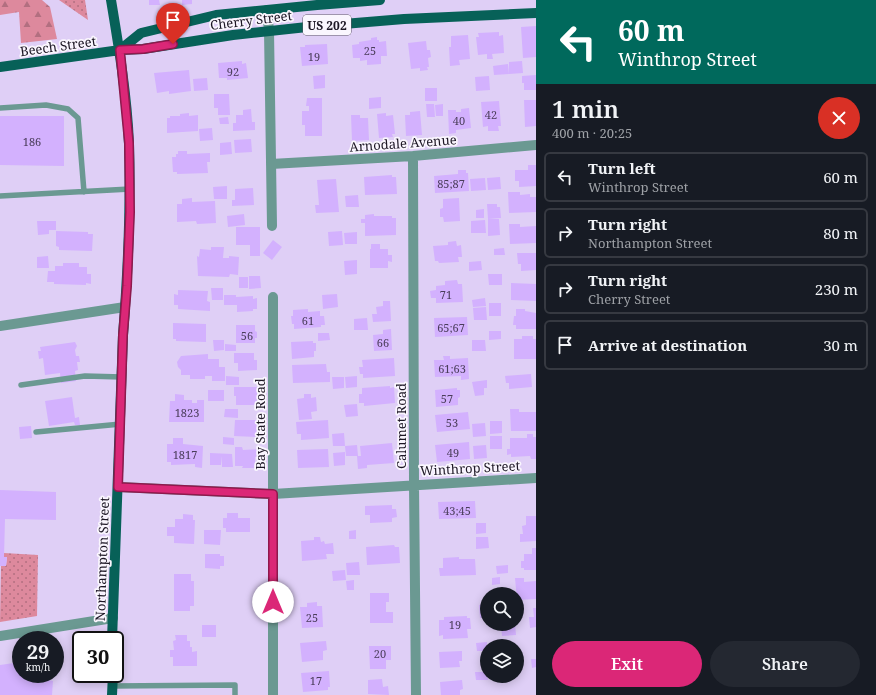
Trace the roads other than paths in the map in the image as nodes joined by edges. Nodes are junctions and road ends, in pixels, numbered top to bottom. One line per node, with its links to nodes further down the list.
1 (112, 0): 6 (main road, Northampton Street)
2 (380, 0): 3 (main road, Cherry Street / US 202)
3 (267, 10): 5 (street); 6 (main road, Cherry Street / US 202)
4 (536, 13): 5 (main road, Cherry Street / US 202)
5 (269, 31): 6 (main road, Cherry Street / US 202); 11 (street)
6 (120, 50): 7 (main road, Beech Street / US 202); 12 (main road, Northampton Street)
7 (0, 67)
8 (0, 108): 13 (lane)
9 (536, 145): 10 (street, Arnodale Avenue)
10 (413, 156): 11 (street, Arnodale Avenue); 24 (street, Calumet Road)
11 (271, 164): 15 (street)
12 (130, 189): 13 (lane); 17 (main road, Northampton Street)
13 (84, 192): 14 (lane)
14 (0, 196)
15 (272, 226)
16 (273, 297): 26 (street, Bay State Road)
17 (125, 307): 18 (street); 19 (main road, Northampton Street)
18 (0, 326)
19 (122, 377): 20 (lane); 21 (main road, Northampton Street)
20 (22, 385)
21 (120, 424): 22 (lane); 25 (main road, Northampton Street)
22 (36, 432)
23 (536, 478): 24 (street, Winthrop Street)
24 (414, 484): 26 (street, Winthrop Street); 33 (street, Calumet Road)
25 (118, 487): 26 (street, Winthrop Street); 27 (main road, Northampton Street)
26 (273, 494): 32 (street, Bay State Road)
27 (113, 618): 28 (main road, Northampton Street); 29 (street)
28 (112, 631)
29 (0, 636)
30 (112, 690): 31 (lane)
31 (235, 695)
32 (273, 695)
33 (416, 695)

